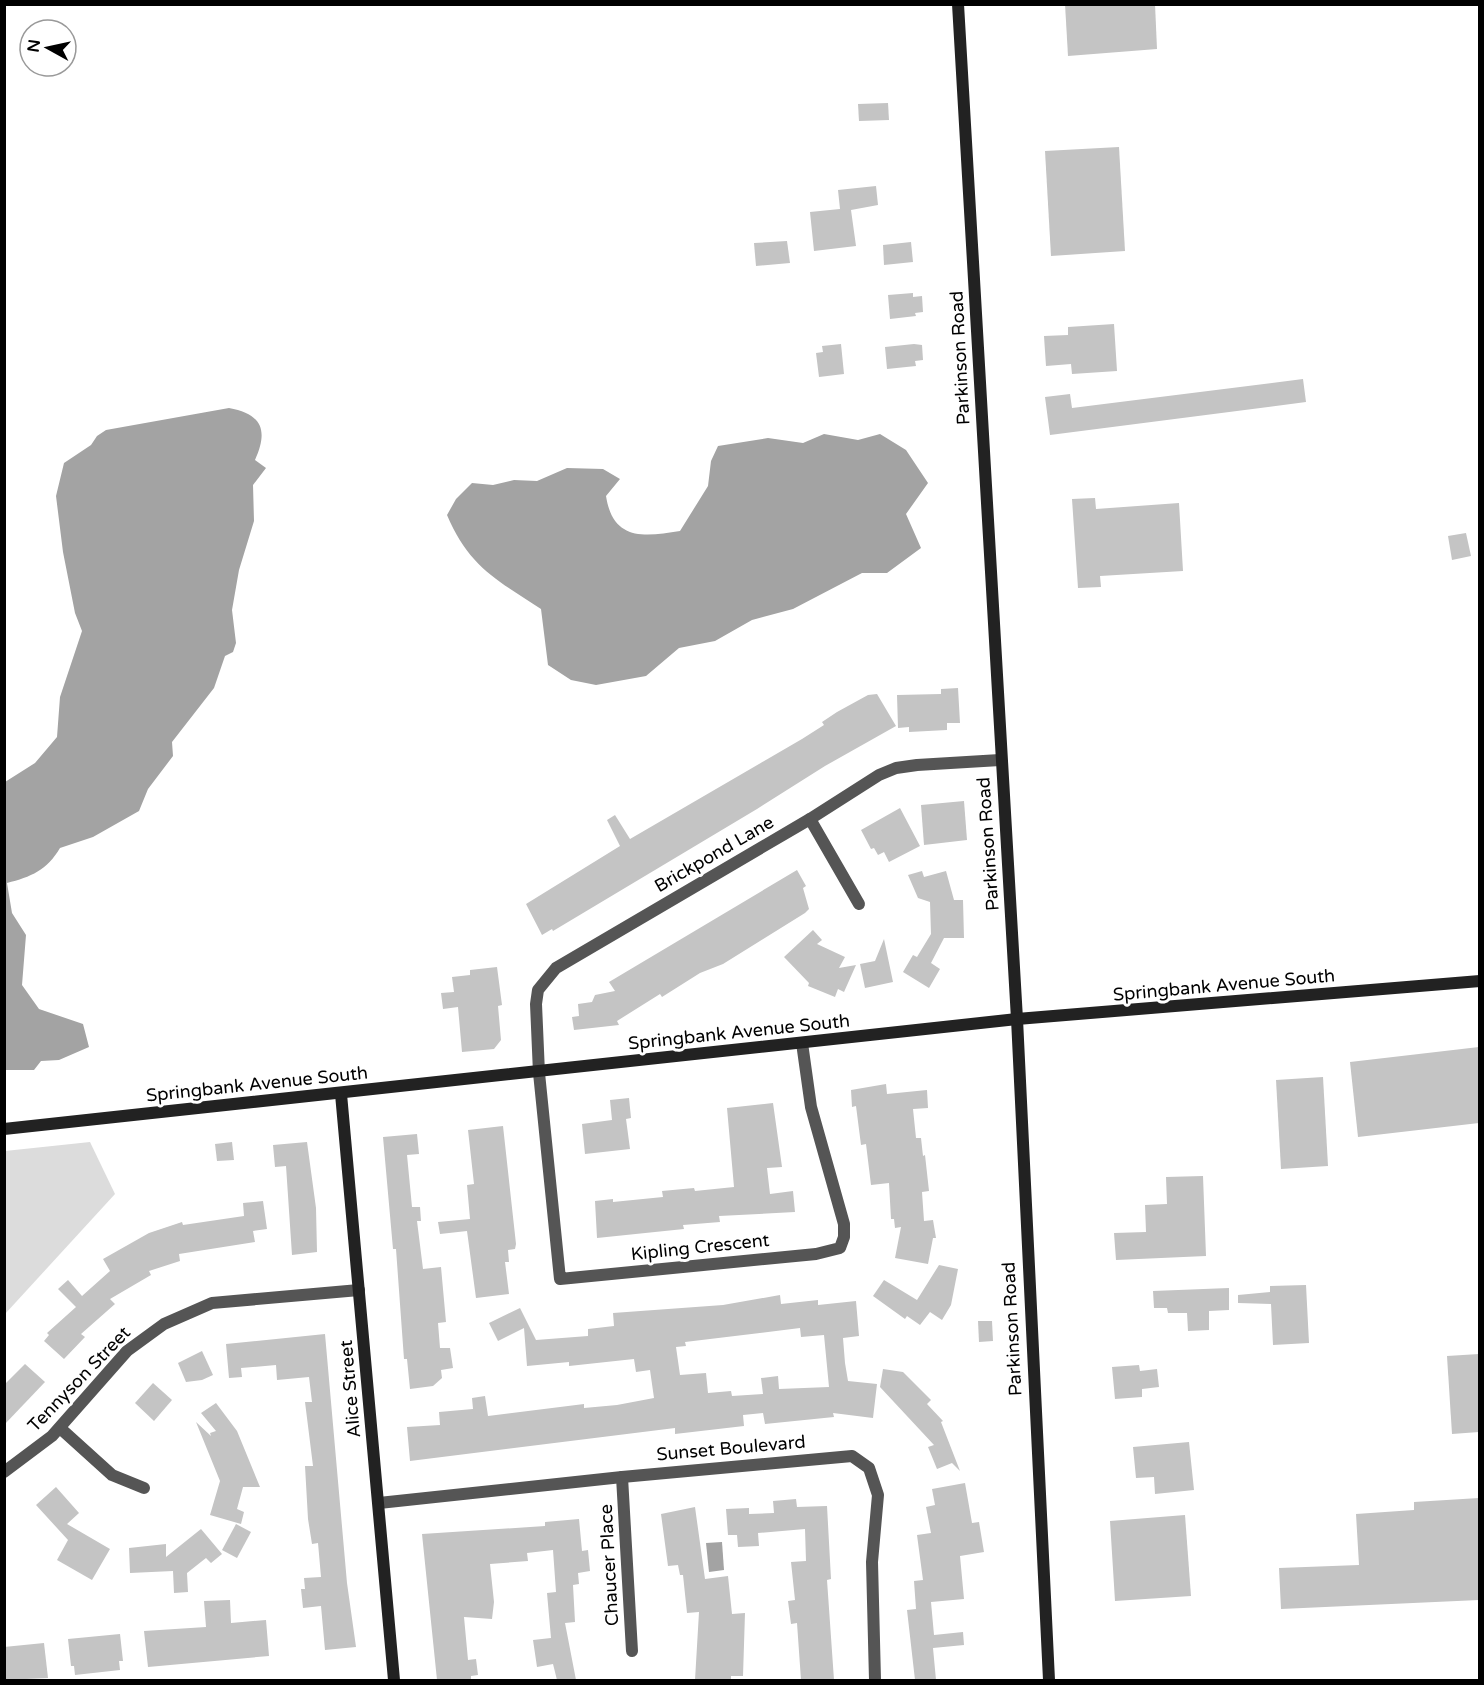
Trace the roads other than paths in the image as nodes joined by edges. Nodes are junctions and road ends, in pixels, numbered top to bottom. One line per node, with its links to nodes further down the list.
1 (958, 4): 2 (main road, Parkinson Road)
2 (1000, 760): 3 (street, Brickpond Lane); 6 (main road, Parkinson Road)
3 (810, 819): 4 (street); 8 (street, Brickpond Lane)
4 (859, 904)
5 (1479, 981): 6 (main road, Springbank Avenue South)
6 (1017, 1019): 7 (main road, Springbank Avenue South); 20 (main road, Parkinson Road)
7 (802, 1043): 8 (main road, Springbank Avenue South); 8 (street, Kipling Crescent)
8 (539, 1073): 9 (main road, Springbank Avenue South)
9 (341, 1094): 10 (main road, Springbank Avenue South); 11 (main road, Alice Street)
10 (4, 1129)
11 (359, 1290): 12 (street, Tennyson Street); 16 (main road, Alice Street)
12 (60, 1428): 13 (street, Tennyson Street); 15 (street)
13 (4, 1472)
14 (622, 1477): 16 (street, Sunset Boulevard); 17 (street, Chaucer Place); 19 (street, Sunset Boulevard)
15 (144, 1488)
16 (379, 1503): 18 (main road, Alice Street)
17 (632, 1651)
18 (394, 1680)
19 (874, 1680)
20 (1048, 1680)

